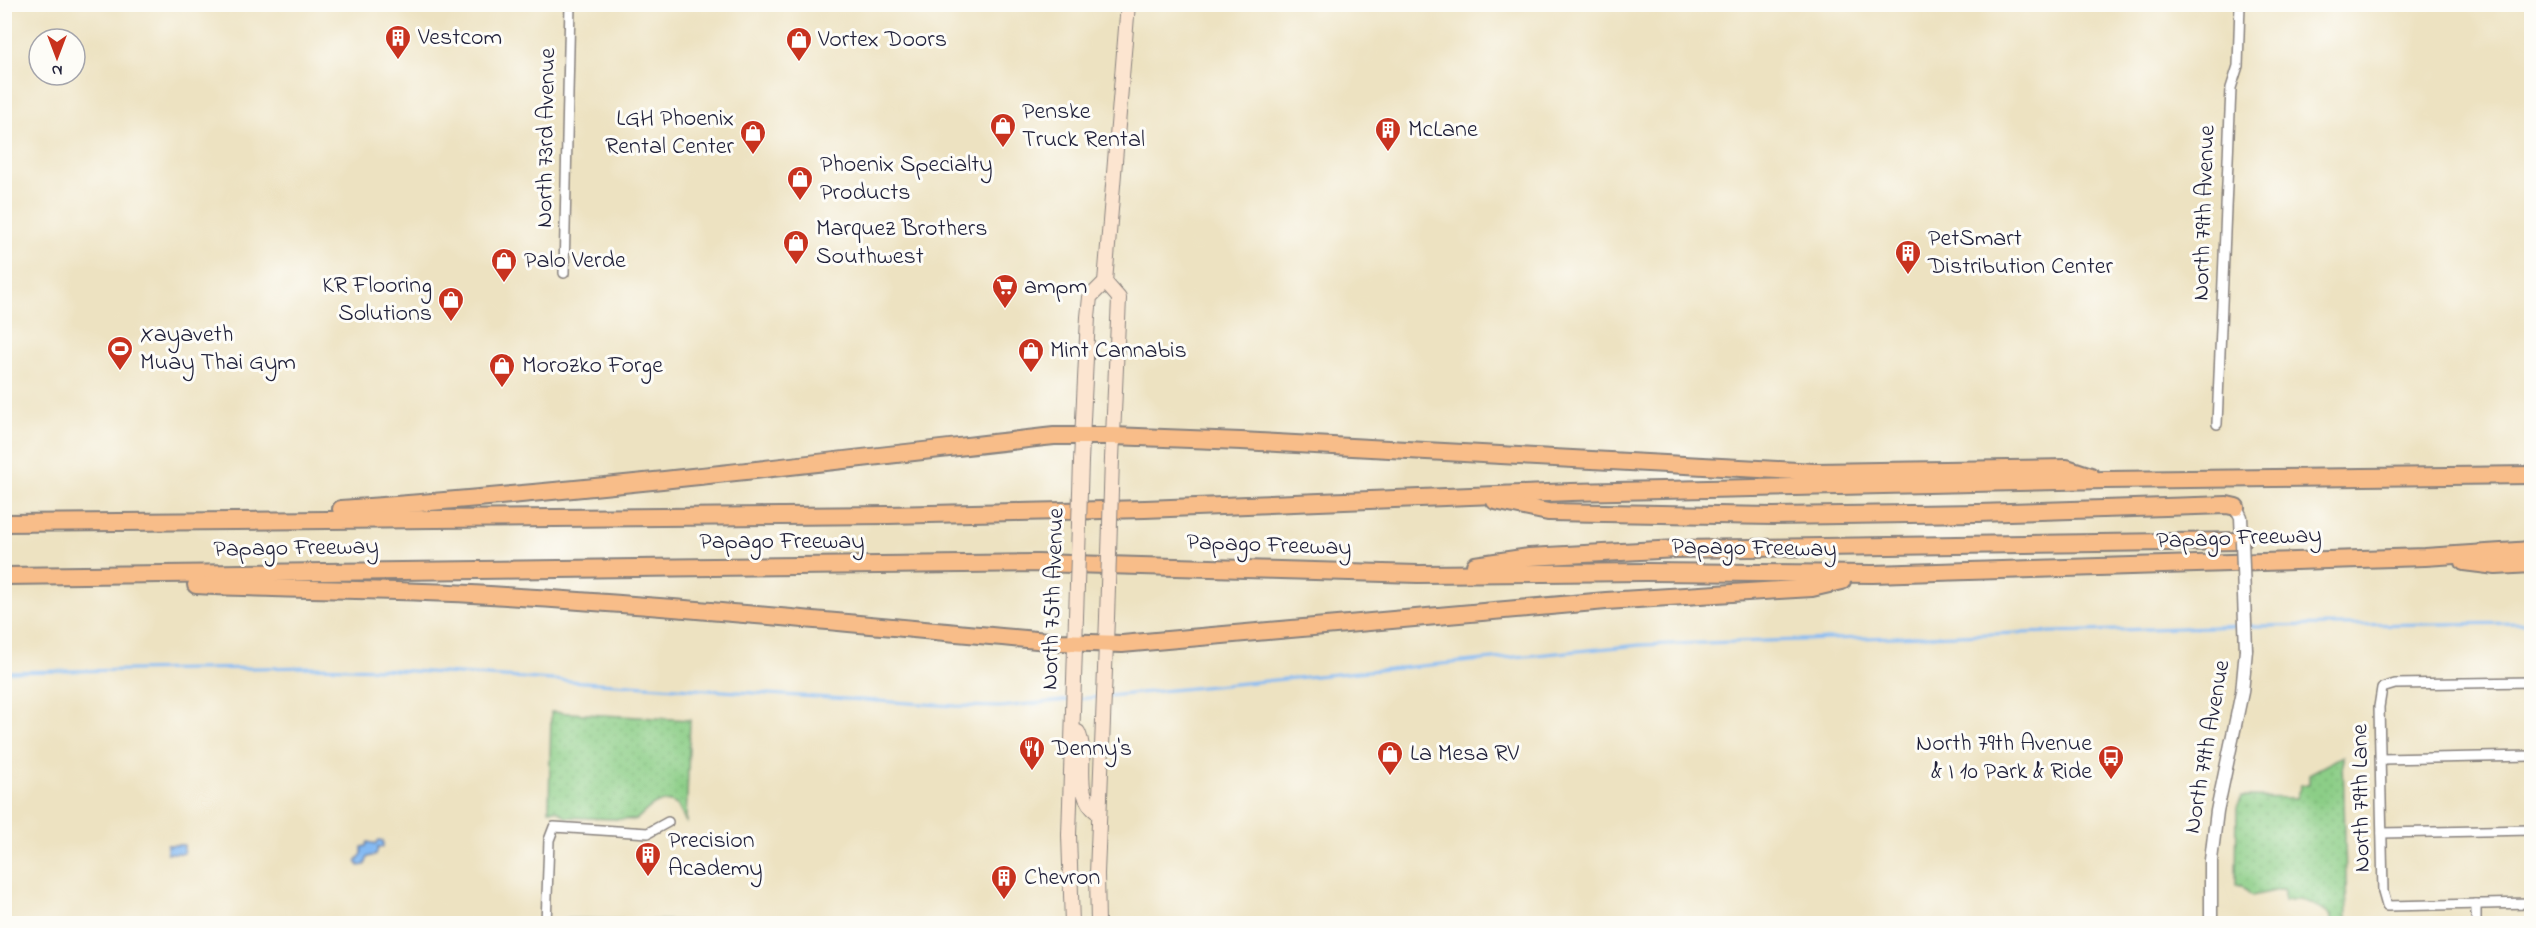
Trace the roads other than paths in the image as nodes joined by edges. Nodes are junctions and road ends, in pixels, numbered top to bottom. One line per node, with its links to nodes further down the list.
1 (570, 4): 4 (street, North 73rd Avenue)
2 (1128, 4): 5 (main road, North 75th Avenue)
3 (2240, 4): 6 (street, North 79th Avenue)
4 (564, 273)
5 (1105, 282): 7 (main road, North 75th Avenue); 8 (main road)
6 (2217, 424)
7 (1083, 436): 8 (highway); 13 (highway); 23 (main road, North 75th Avenue, bridge)
8 (1113, 436): 10 (highway); 24 (main road, bridge)
9 (2532, 475): 10 (highway, Papago Freeway)
10 (2106, 480): 11 (highway, Papago Freeway)
11 (1468, 495): 12 (highway); 13 (highway, Papago Freeway)
12 (2236, 507): 15 (street, North 79th Avenue)
13 (178, 521): 14 (highway, Papago Freeway)
14 (4, 523)
15 (2242, 541): 19 (highway); 38 (street, North 79th Avenue, bridge)
16 (2532, 550): 17 (highway, Papago Freeway)
17 (2425, 557): 18 (highway); 20 (highway, Papago Freeway)
18 (2532, 564)
19 (1418, 574): 20 (highway, Papago Freeway); 22 (highway, Papago Freeway)
20 (1873, 574): 24 (highway)
21 (4, 576): 22 (highway, Papago Freeway)
22 (58, 576): 23 (highway)
23 (1075, 643): 24 (highway); 26 (main road, North 75th Avenue)
24 (1105, 643): 29 (main road)
25 (2532, 682): 28 (street, North 79th Lane)
26 (1073, 719): 29 (main road); 36 (main road, North 75th Avenue)
27 (2532, 756): 28 (street)
28 (2380, 759): 32 (street, North 79th Lane)
29 (1099, 814): 37 (main road)
30 (668, 822): 35 (street)
31 (2532, 830): 32 (street)
32 (2382, 833): 34 (street, North 79th Lane)
33 (2532, 903): 34 (street)
34 (2476, 904): 39 (street)
35 (546, 924)
36 (1071, 924)
37 (1098, 924)
38 (2211, 924)
39 (2476, 924)

